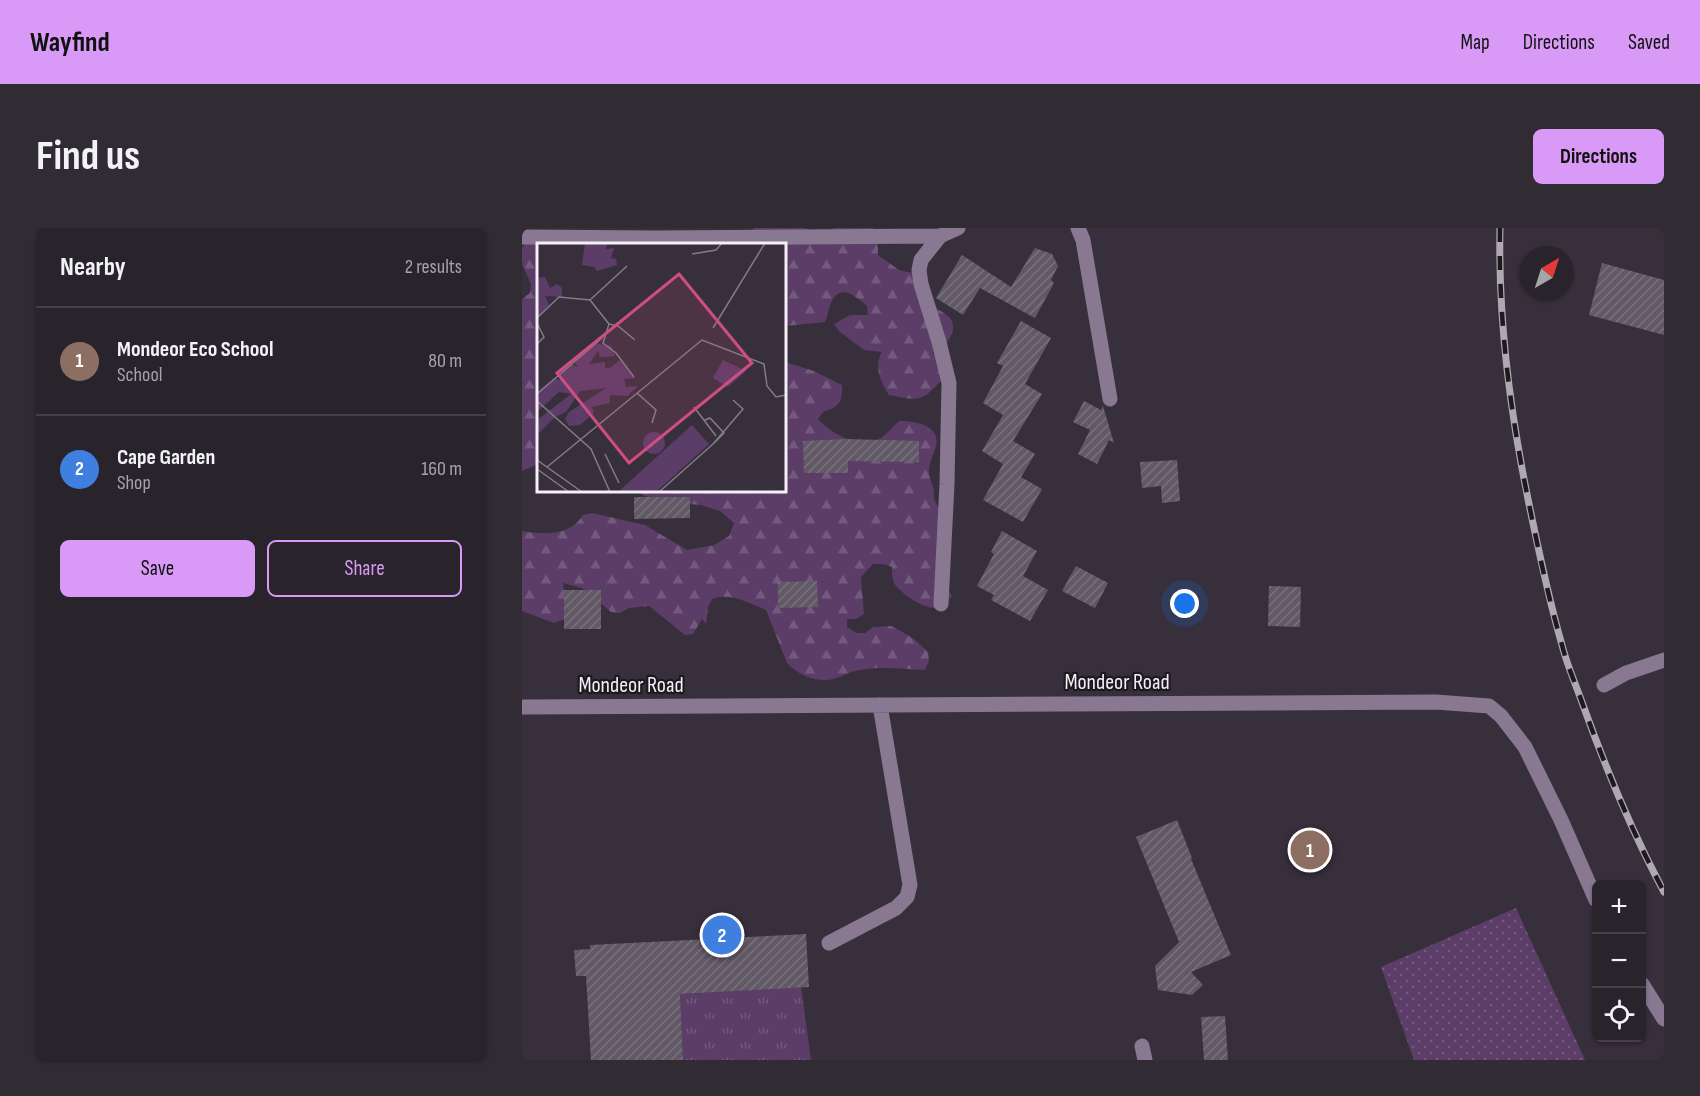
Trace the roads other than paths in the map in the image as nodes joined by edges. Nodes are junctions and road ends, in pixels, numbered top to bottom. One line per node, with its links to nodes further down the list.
1 (958, 228): 3 (street)
2 (1078, 228): 5 (street)
3 (940, 236): 4 (street); 6 (street)
4 (522, 237)
5 (1110, 399)
6 (941, 604)
7 (1664, 660): 8 (street)
8 (1604, 684)
9 (880, 705): 10 (street, Mondeor Road); 11 (street, Mondeor Road); 12 (street)
10 (522, 707)
11 (1592, 891)
12 (829, 943)
13 (1644, 988): 14 (street)
14 (1664, 1019)

